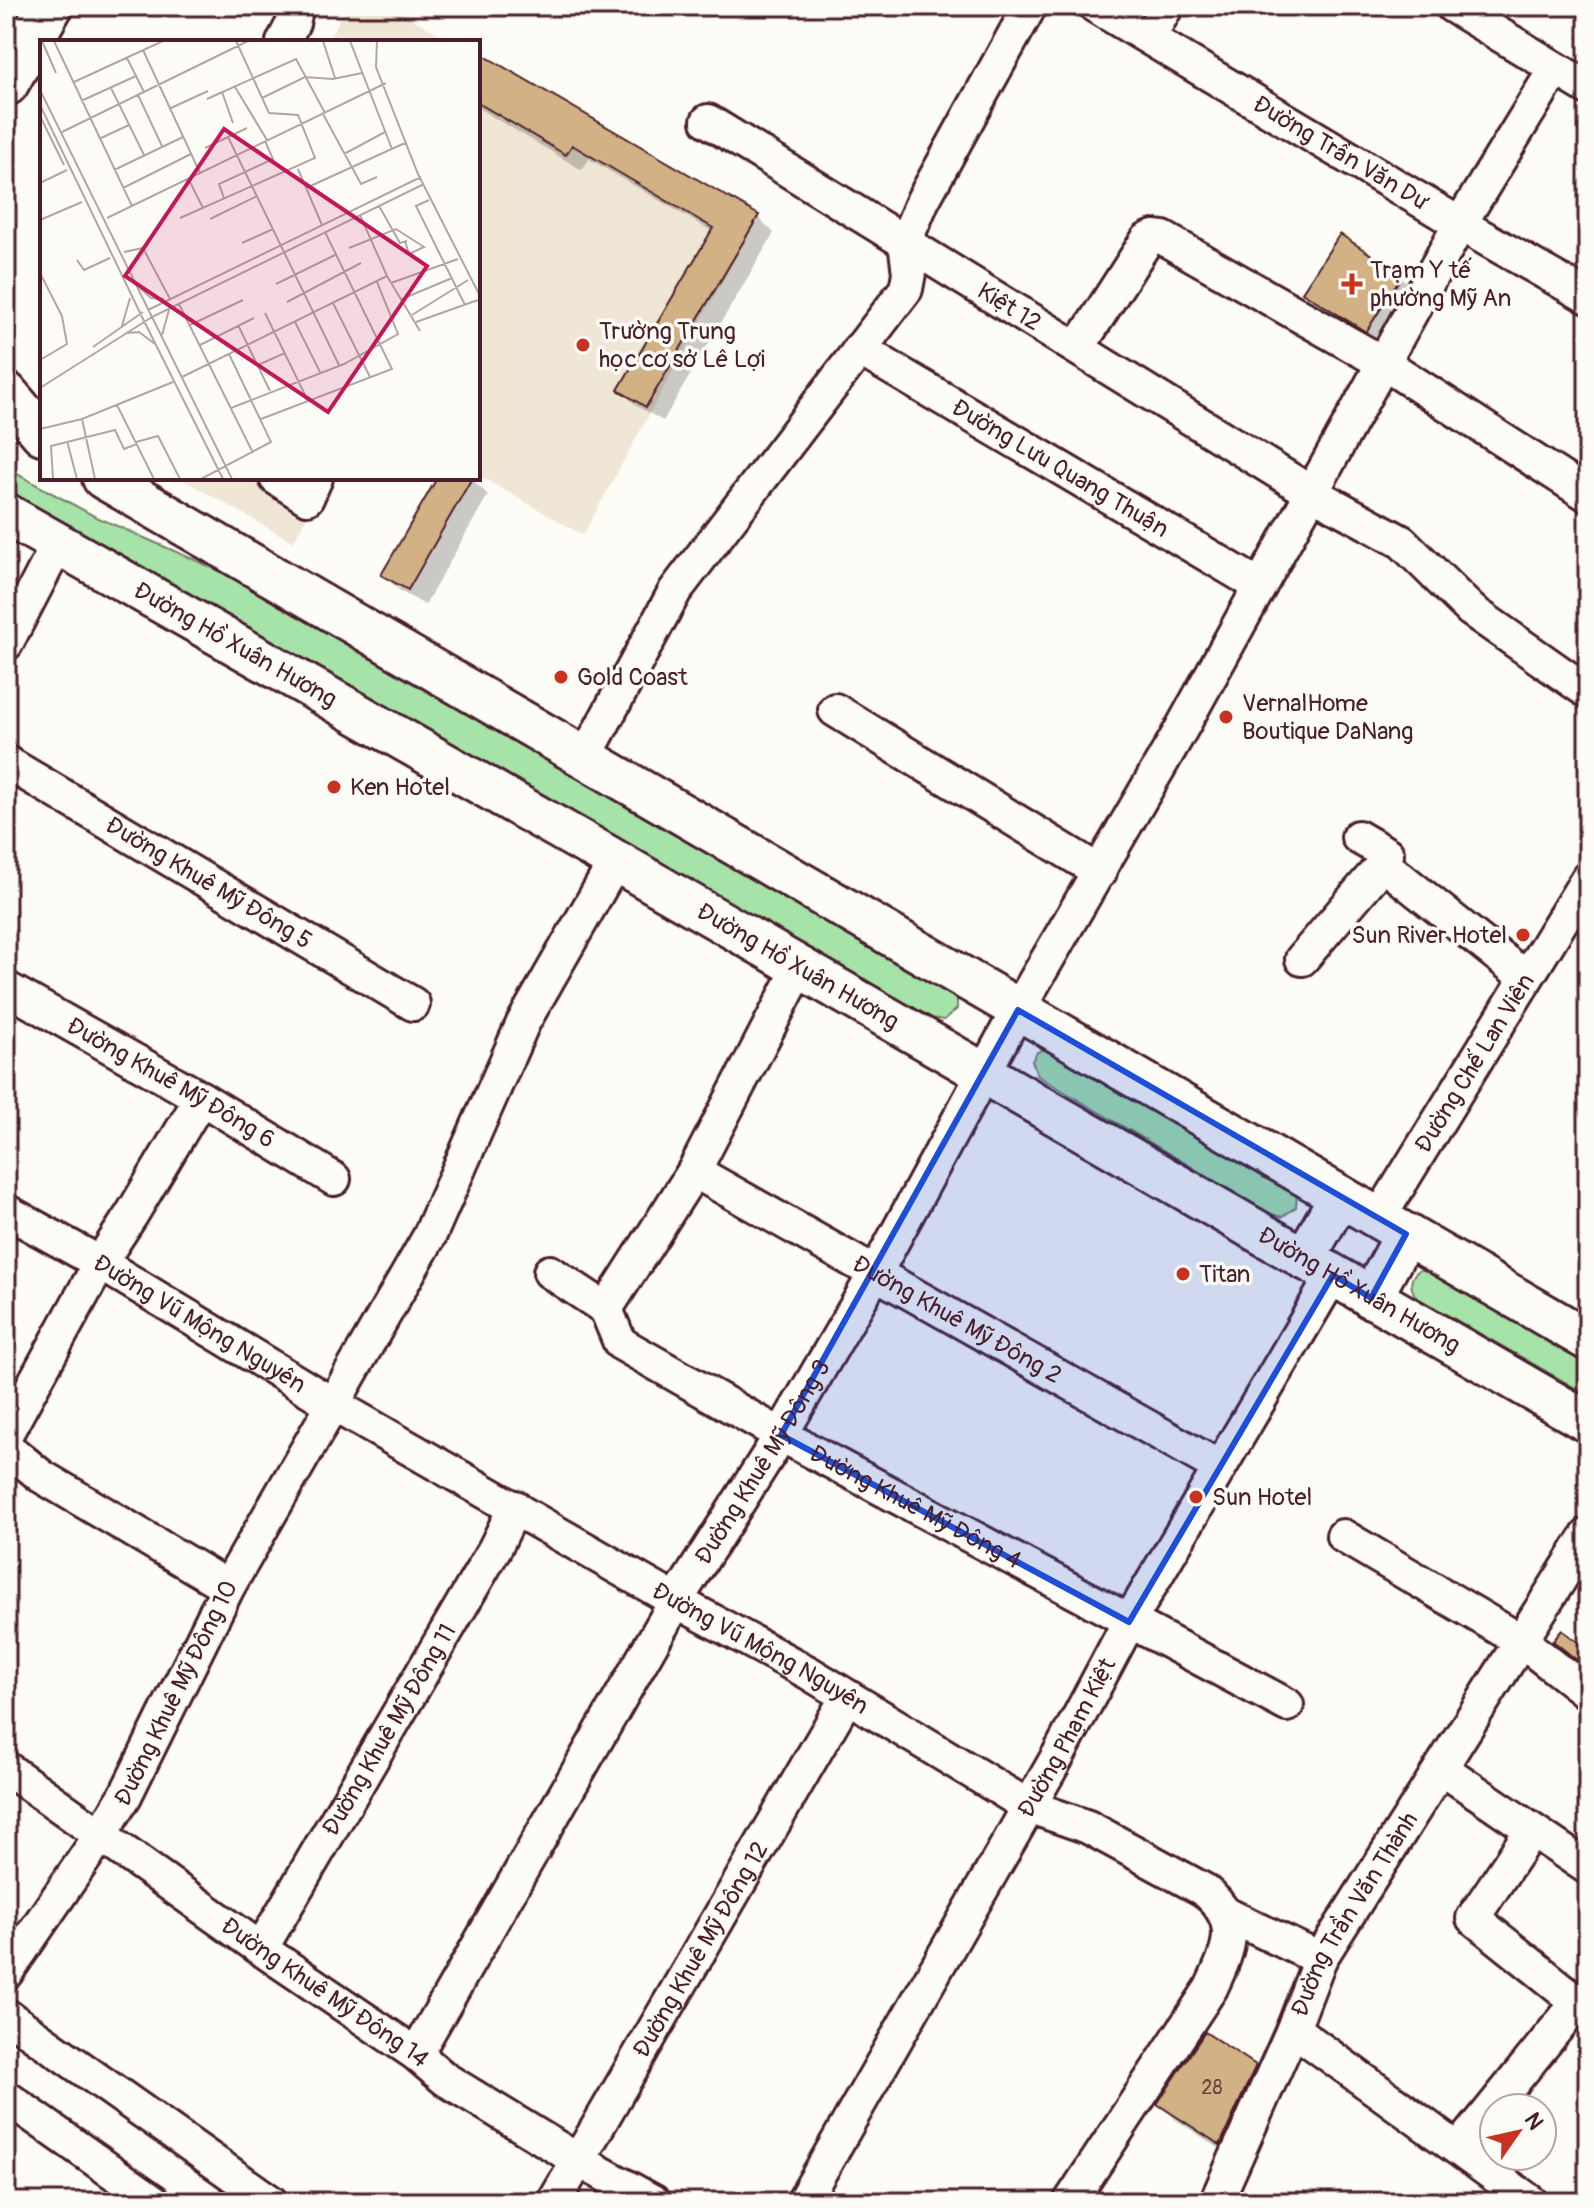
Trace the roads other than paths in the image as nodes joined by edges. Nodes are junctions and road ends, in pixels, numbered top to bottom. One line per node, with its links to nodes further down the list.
1 (50, 6): 10 (highway)
2 (297, 6): 8 (street)
3 (1030, 6): 14 (street)
4 (1095, 6): 7 (street, Đường Trần Văn Dư)
5 (1167, 6): 7 (street)
6 (1452, 6): 9 (street)
7 (1149, 37): 13 (street, Đường Trần Văn Dư)
8 (284, 40)
9 (1555, 69): 11 (street); 13 (street)
10 (7, 83)
11 (1588, 88)
12 (708, 121): 14 (street, Kiệt 12)
13 (1460, 224): 15 (street, Đường Trần Văn Dư); 18 (street)
14 (905, 242): 16 (street, Kiệt 12); 17 (street)
15 (1588, 297)
16 (1078, 348): 18 (street); 26 (street, Kiệt 12)
17 (859, 349): 30 (street, Đường Lưu Quang Thuận); 34 (street)
18 (1385, 364): 26 (street); 27 (street)
19 (6, 392): 21 (main road)
20 (6, 421): 22 (main road)
21 (40, 432)
22 (40, 441)
23 (106, 480): 34 (main road)
24 (279, 480): 25 (street)
25 (315, 480)
26 (1312, 493): 30 (street); 32 (street)
27 (1588, 495)
28 (6, 514): 29 (main road, Đường Hồ Xuân Hương)
29 (58, 544): 31 (street); 37 (main road, Đường Hồ Xuân Hương)
30 (1260, 586): 39 (street)
31 (6, 644)
32 (1588, 692)
33 (835, 710): 39 (street)
34 (584, 759): 47 (main road)
35 (6, 762): 46 (street, Đường Khuê Mỹ Đông 5)
36 (1358, 837): 38 (street)
37 (615, 862): 43 (main road, Đường Hồ Xuân Hương); 62 (street, Đường Khuê Mỹ Đông 10)
38 (1383, 864): 42 (street); 44 (street)
39 (1100, 872): 47 (street)
40 (1588, 878): 41 (street, Đường Chế Lan Viên)
41 (1579, 914): 44 (street, Đường Chế Lan Viên)
42 (1302, 959)
43 (799, 969): 48 (main road, Đường Hồ Xuân Hương); 50 (street)
44 (1526, 978): 54 (street, Đường Chế Lan Viên)
45 (6, 988): 49 (street, Đường Khuê Mỹ Đông 6)
46 (413, 1004)
47 (1018, 1010): 48 (street, Đường Khuê Mỹ Đông 3); 52 (main road)
48 (983, 1074): 56 (main road, Đường Hồ Xuân Hương); 58 (street, Đường Khuê Mỹ Đông 3)
49 (201, 1098): 51 (street, Đường Khuê Mỹ Đông 6); 55 (street)
50 (694, 1171): 58 (street, Đường Khuê Mỹ Đông 2); 60 (street)
51 (334, 1179)
52 (1340, 1196): 54 (main road); 56 (main road)
53 (6, 1211): 55 (street, Đường Vũ Mộng Nguyên)
54 (1392, 1226): 59 (main road); 61 (main road)
55 (100, 1263): 62 (street, Đường Vũ Mộng Nguyên); 64 (street)
56 (1318, 1267): 59 (main road, Đường Hồ Xuân Hương); 67 (street, Đường Phạm Kiệt)
57 (550, 1272): 60 (street)
58 (876, 1272): 65 (street, Đường Khuê Mỹ Đông 3); 67 (street, Đường Khuê Mỹ Đông 2)
59 (1371, 1298): 63 (main road, Đường Hồ Xuân Hương)
60 (606, 1309): 65 (street, Đường Khuê Mỹ Đông 4)
61 (1588, 1340)
62 (334, 1405): 68 (street, Đường Vũ Mộng Nguyên); 71 (street, Đường Khuê Mỹ Đông 10)
63 (1588, 1422)
64 (6, 1434)
65 (781, 1435): 72 (street, Đường Khuê Mỹ Đông 3); 73 (street, Đường Khuê Mỹ Đông 4)
66 (6, 1447): 71 (street)
67 (1219, 1467): 73 (street, Đường Phạm Kiệt)
68 (515, 1507): 72 (street, Đường Vũ Mộng Nguyên); 85 (street, Đường Khuê Mỹ Đông 11)
69 (1588, 1535): 74 (street, Đường Trần Văn Thành)
70 (1343, 1536): 74 (street)
71 (228, 1587): 82 (street, Đường Khuê Mỹ Đông 10)
72 (676, 1601): 76 (street, Đường Vũ Mộng Nguyên); 91 (street, Đường Khuê Mỹ Đông 3)
73 (1129, 1622): 77 (street, Đường Khuê Mỹ Đông 4); 80 (street, Đường Phạm Kiệt)
74 (1521, 1641): 75 (street); 79 (street, Đường Trần Văn Thành)
75 (1588, 1693)
76 (847, 1697): 80 (street, Đường Vũ Mộng Nguyên); 94 (street, Đường Khuê Mỹ Đông 12)
77 (1287, 1705)
78 (6, 1768): 82 (street, Đường Khuê Mỹ Đông 14)
79 (1441, 1768): 81 (street); 86 (street, Đường Trần Văn Thành)
80 (1028, 1806): 84 (street, Đường Vũ Mộng Nguyên); 100 (street, Đường Phạm Kiệt)
81 (1531, 1831): 83 (street); 88 (street)
82 (100, 1836): 85 (street, Đường Khuê Mỹ Đông 14); 87 (street, Đường Khuê Mỹ Đông 10)
83 (1588, 1868)
84 (1226, 1914): 86 (street, Đường Vũ Mộng Nguyên); 101 (street)
85 (261, 1949): 91 (street, Đường Khuê Mỹ Đông 14)
86 (1320, 1959): 90 (street, Đường Trần Văn Thành)
87 (6, 1973)
88 (1583, 2006): 93 (street)
89 (6, 2015): 97 (street)
90 (1293, 2029): 93 (street); 95 (street, Đường Trần Văn Thành)
91 (416, 2054): 94 (street, Đường Khuê Mỹ Đông 14)
92 (6, 2097): 96 (street)
93 (1459, 2149): 102 (street)
94 (576, 2159): 98 (street, Đường Khuê Mỹ Đông 12); 99 (street, Đường Khuê Mỹ Đông 14)
95 (1228, 2198)
96 (155, 2202)
97 (271, 2202)
98 (554, 2202)
99 (654, 2202)
100 (803, 2202)
101 (1070, 2202)
102 (1531, 2202)

